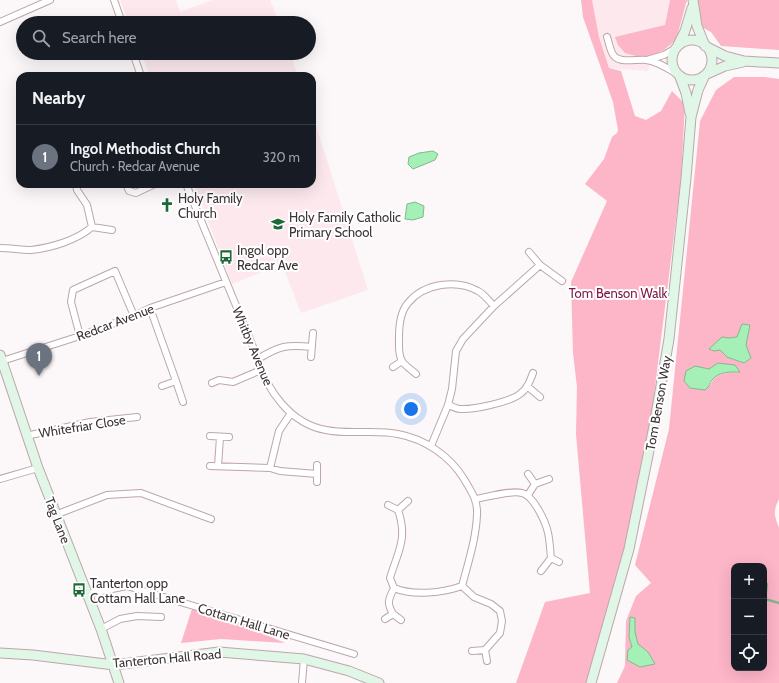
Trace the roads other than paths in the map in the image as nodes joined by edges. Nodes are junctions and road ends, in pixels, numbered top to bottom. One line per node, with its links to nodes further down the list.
1 (114, 0): 4 (street)
2 (47, 1): 5 (street)
3 (693, 2): 7 (main road); 8 (main road)
4 (120, 16)
5 (0, 22)
6 (607, 37): 10 (street)
7 (706, 46): 8 (main road); 11 (main road); 15 (main road)
8 (677, 47): 10 (street); 14 (main road)
9 (135, 60): 13 (street)
10 (646, 60): 14 (street)
11 (744, 61): 12 (main road); 15 (main road)
12 (779, 63)
13 (140, 72)
14 (678, 76): 15 (main road); 16 (main road, Tom Benson Way)
15 (705, 76): 16 (main road, Tom Benson Way)
16 (691, 117): 95 (main road, Tom Benson Way)
17 (77, 188): 21 (street)
18 (128, 188): 19 (street)
19 (147, 188)
20 (188, 188): 27 (street, Whitby Avenue)
21 (92, 227): 22 (street); 23 (street)
22 (112, 230)
23 (0, 248)
24 (529, 252): 25 (street)
25 (540, 265): 26 (street); 28 (street)
26 (562, 281)
27 (226, 282): 29 (street, Redcar Avenue); 36 (street, Whitby Avenue)
28 (494, 306): 37 (street); 48 (street)
29 (150, 308): 30 (street, Redcar Avenue); 42 (street)
30 (134, 316): 32 (street, Redcar Avenue); 32 (street)
31 (313, 333): 33 (street)
32 (80, 336): 35 (street, Redcar Avenue)
33 (312, 347): 34 (street); 36 (street)
34 (311, 357)
35 (1, 358): 51 (main road, Tag Lane)
36 (258, 359): 39 (street, Whitby Avenue)
37 (402, 361): 38 (street); 41 (street)
38 (393, 367)
39 (261, 370): 43 (street); 49 (street, Whitby Avenue)
40 (533, 373): 45 (street)
41 (416, 374)
42 (176, 381): 44 (street); 47 (street)
43 (212, 384)
44 (162, 386)
45 (527, 386): 46 (street); 48 (street)
46 (540, 397)
47 (183, 402)
48 (448, 405): 55 (street)
49 (291, 413): 55 (street, Whitby Avenue); 60 (street)
50 (137, 418): 51 (street, Whitefriar Close)
51 (26, 436): 59 (main road, Tag Lane)
52 (210, 436): 53 (street)
53 (220, 437): 54 (street); 58 (street)
54 (229, 437)
55 (431, 446): 68 (street, Whitby Avenue)
56 (317, 465): 61 (street)
57 (210, 466): 58 (street)
58 (218, 466): 60 (street)
59 (38, 468): 63 (street); 72 (main road, Tag Lane)
60 (270, 468): 61 (street)
61 (317, 474): 65 (street)
62 (528, 474): 66 (street)
63 (0, 479)
64 (549, 479): 66 (street)
65 (317, 482)
66 (535, 484): 67 (street)
67 (528, 495): 68 (street); 74 (street)
68 (476, 499): 77 (street, Whitby Avenue)
69 (408, 501): 71 (street)
70 (388, 505): 71 (street)
71 (398, 510): 78 (street)
72 (55, 515): 73 (street); 79 (main road, Tag Lane)
73 (211, 519)
74 (551, 558): 75 (street); 76 (street)
75 (559, 562)
76 (541, 571)
77 (462, 586): 78 (street); 85 (street)
78 (394, 588): 80 (street)
79 (87, 594): 84 (main road, Tag Lane); 88 (street, Cottam Hall Lane)
80 (393, 614): 82 (street); 83 (street)
81 (161, 617): 84 (street)
82 (385, 619)
83 (401, 620)
84 (101, 629): 91 (main road, Tag Lane)
85 (485, 650): 86 (street); 90 (street)
86 (472, 651)
87 (0, 653): 91 (main road, Tanterton Hall Road)
88 (354, 654)
89 (304, 659): 91 (main road, Tanterton Hall Road); 93 (street); 94 (main road, Tanterton Hall Road)
90 (487, 661)
91 (114, 665): 92 (main road, Tag Lane)
92 (119, 683)
93 (302, 683)
94 (379, 683)
95 (591, 683)

